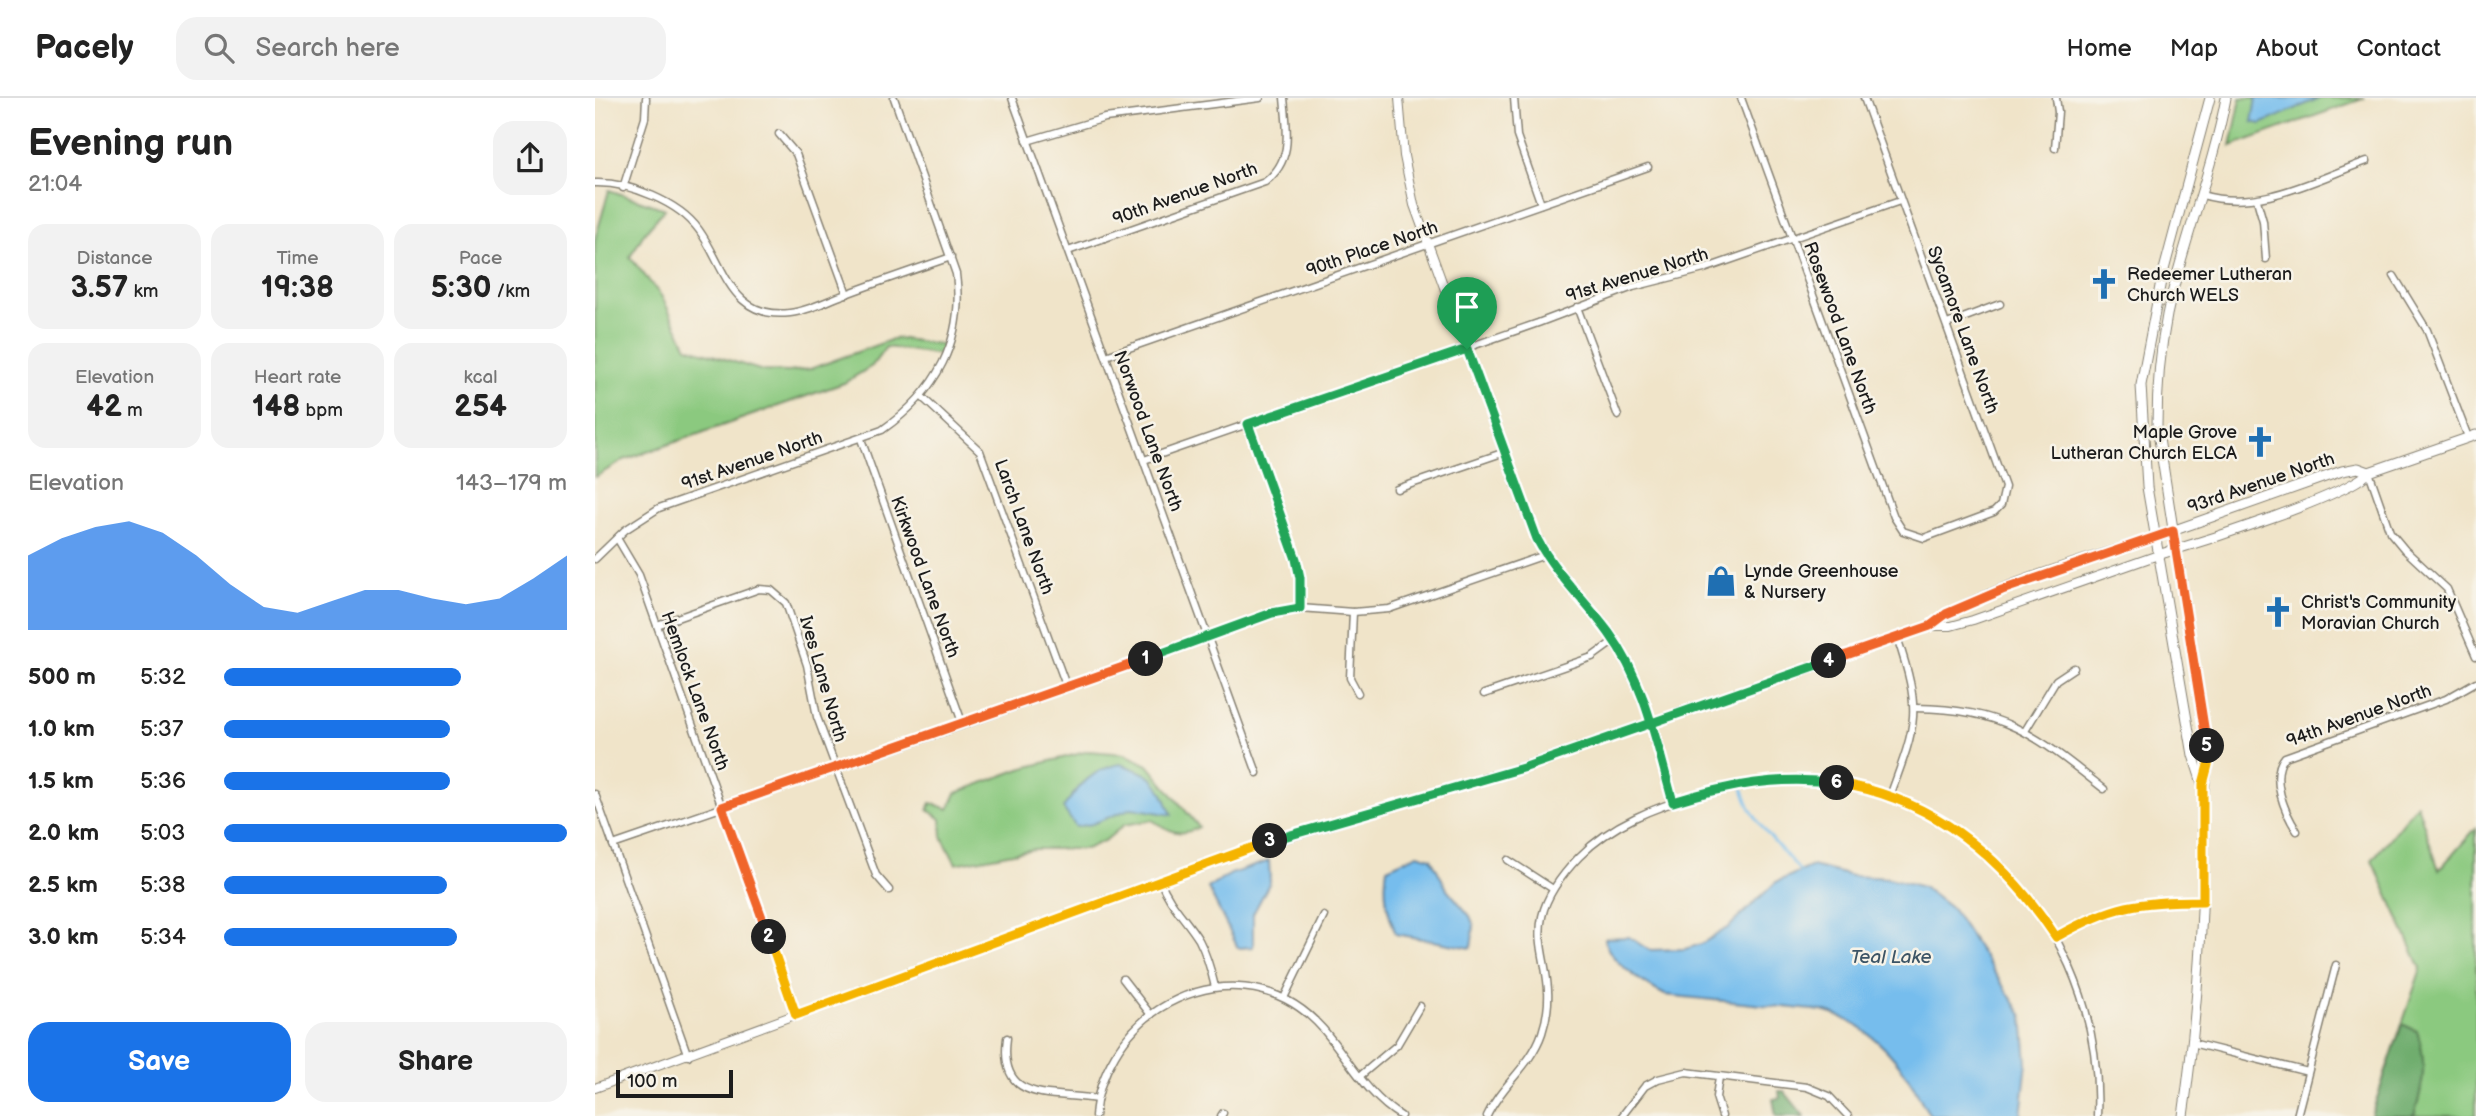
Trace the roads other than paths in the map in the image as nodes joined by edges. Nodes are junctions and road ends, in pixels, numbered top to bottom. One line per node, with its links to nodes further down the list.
1 (646, 98): 19 (street)
2 (894, 98): 27 (street, 91st Avenue North)
3 (1012, 98): 14 (street, Norwood Lane North)
4 (1260, 98): 14 (street)
5 (1284, 98): 26 (street, 90th Avenue North)
6 (1399, 98): 25 (street)
7 (1514, 98): 23 (street)
8 (1741, 98): 24 (street, Rosewood Lane North)
9 (1864, 98): 22 (street, Sycamore Lane North)
10 (2056, 98): 15 (street)
11 (2210, 98): 47 (main road)
12 (2226, 98): 20 (main road)
13 (779, 134): 30 (street)
14 (1027, 141): 26 (street, Norwood Lane North)
15 (2055, 148)
16 (2367, 161): 21 (street)
17 (1647, 167): 23 (street, 90th Place North)
18 (595, 183): 19 (street)
19 (623, 188): 30 (street)
20 (2202, 195): 21 (street); 45 (main road)
21 (2257, 200): 28 (street)
22 (1900, 201): 24 (street, 91st Avenue North); 33 (street, Sycamore Lane North)
23 (1541, 204): 25 (street, 90th Place North)
24 (1793, 239): 32 (street, 91st Avenue North); 46 (street, Rosewood Lane North)
25 (1429, 244): 34 (street); 35 (street, 90th Place North)
26 (1068, 251): 35 (street, Norwood Lane North)
27 (951, 257): 30 (street); 36 (street, 91st Avenue North)
28 (2266, 259)
29 (2394, 276): 39 (street)
30 (847, 294)
31 (2000, 304): 33 (street)
32 (1577, 307): 34 (street, 91st Avenue North); 37 (street)
33 (1947, 324): 46 (street, Sycamore Lane North)
34 (1467, 349): 38 (street, 91st Avenue North); 41 (street)
35 (1106, 356): 42 (street, Norwood Lane North)
36 (922, 397): 40 (street, 91st Avenue North); 63 (street, Larch Lane North)
37 (1618, 416)
38 (1248, 424): 42 (street, 91st Avenue North); 53 (street)
39 (2472, 436): 43 (main road, 93rd Avenue North)
40 (861, 439): 48 (street, 91st Avenue North); 68 (street, Kirkwood Lane North)
41 (1505, 452): 44 (street); 51 (street)
42 (1144, 460): 57 (street, Norwood Lane North)
43 (2369, 472): 45 (main road, 93rd Avenue North); 49 (main road, 93rd Avenue North); 60 (street)
44 (1397, 489)
45 (2173, 531): 47 (main road, 93rd Avenue North); 49 (main road)
46 (1938, 534)
47 (2158, 536): 50 (main road); 56 (street, 93rd Avenue North)
48 (617, 538): 52 (street, 91st Avenue North); 55 (street, Hemlock Lane North)
49 (2176, 550): 50 (main road, 93rd Avenue North); 72 (main road)
50 (2161, 554): 56 (street, 93rd Avenue North); 72 (main road)
51 (1545, 555): 54 (street); 59 (street)
52 (595, 559)
53 (1300, 608): 54 (street); 57 (street)
54 (1353, 612): 64 (street)
55 (657, 625): 70 (street, Ives Lane North); 77 (street, Hemlock Lane North)
56 (1930, 626): 58 (street, 93rd Avenue North)
57 (1207, 637): 63 (street); 71 (street, Norwood Lane North)
58 (1897, 637): 66 (street); 67 (street, 93rd Avenue North)
59 (1614, 641): 65 (street); 67 (street)
60 (2476, 656)
61 (2074, 668): 69 (street)
62 (2476, 682): 78 (street, 94th Avenue North)
63 (1067, 688): 68 (street)
64 (1358, 693)
65 (1484, 694)
66 (1915, 708): 69 (street); 75 (street)
67 (1651, 723): 76 (street); 81 (street, 93rd Avenue North)
68 (963, 725): 70 (street)
69 (2025, 731): 73 (street)
70 (836, 769): 77 (street); 83 (street, Ives Lane North)
71 (1258, 772)
72 (2203, 784): 84 (main road)
73 (2103, 789)
74 (595, 794): 79 (street)
75 (1890, 796): 76 (street); 86 (street)
76 (1673, 802): 82 (street)
77 (722, 807): 79 (street); 93 (street, Hemlock Lane North)
78 (2297, 831)
79 (613, 845): 96 (street)
80 (1508, 860): 82 (street)
81 (1160, 880): 89 (street); 93 (street, 93rd Avenue North)
82 (1553, 889): 104 (street)
83 (889, 890)
84 (2203, 901): 86 (street); 95 (main road)
85 (1324, 916): 90 (street)
86 (2056, 937): 108 (street)
87 (2336, 965): 97 (street)
88 (1123, 979): 92 (street)
89 (1215, 986): 90 (street); 92 (street)
90 (1284, 998): 98 (street)
91 (1420, 1006): 98 (street)
92 (1151, 1014): 101 (street)
93 (796, 1015): 96 (street, 93rd Avenue North)
94 (1007, 1038): 101 (street)
95 (2192, 1043): 97 (street); 109 (main road)
96 (688, 1056): 100 (street, 93rd Avenue North)
97 (2308, 1072): 110 (street)
98 (1360, 1076): 103 (street)
99 (1719, 1077): 105 (street); 106 (street); 107 (street)
100 (595, 1088)
101 (1097, 1099): 102 (street)
102 (1095, 1116)
103 (1402, 1116)
104 (1487, 1116)
105 (1622, 1116)
106 (1722, 1116)
107 (1848, 1116)
108 (2097, 1116)
109 (2183, 1116)
110 (2297, 1116)

